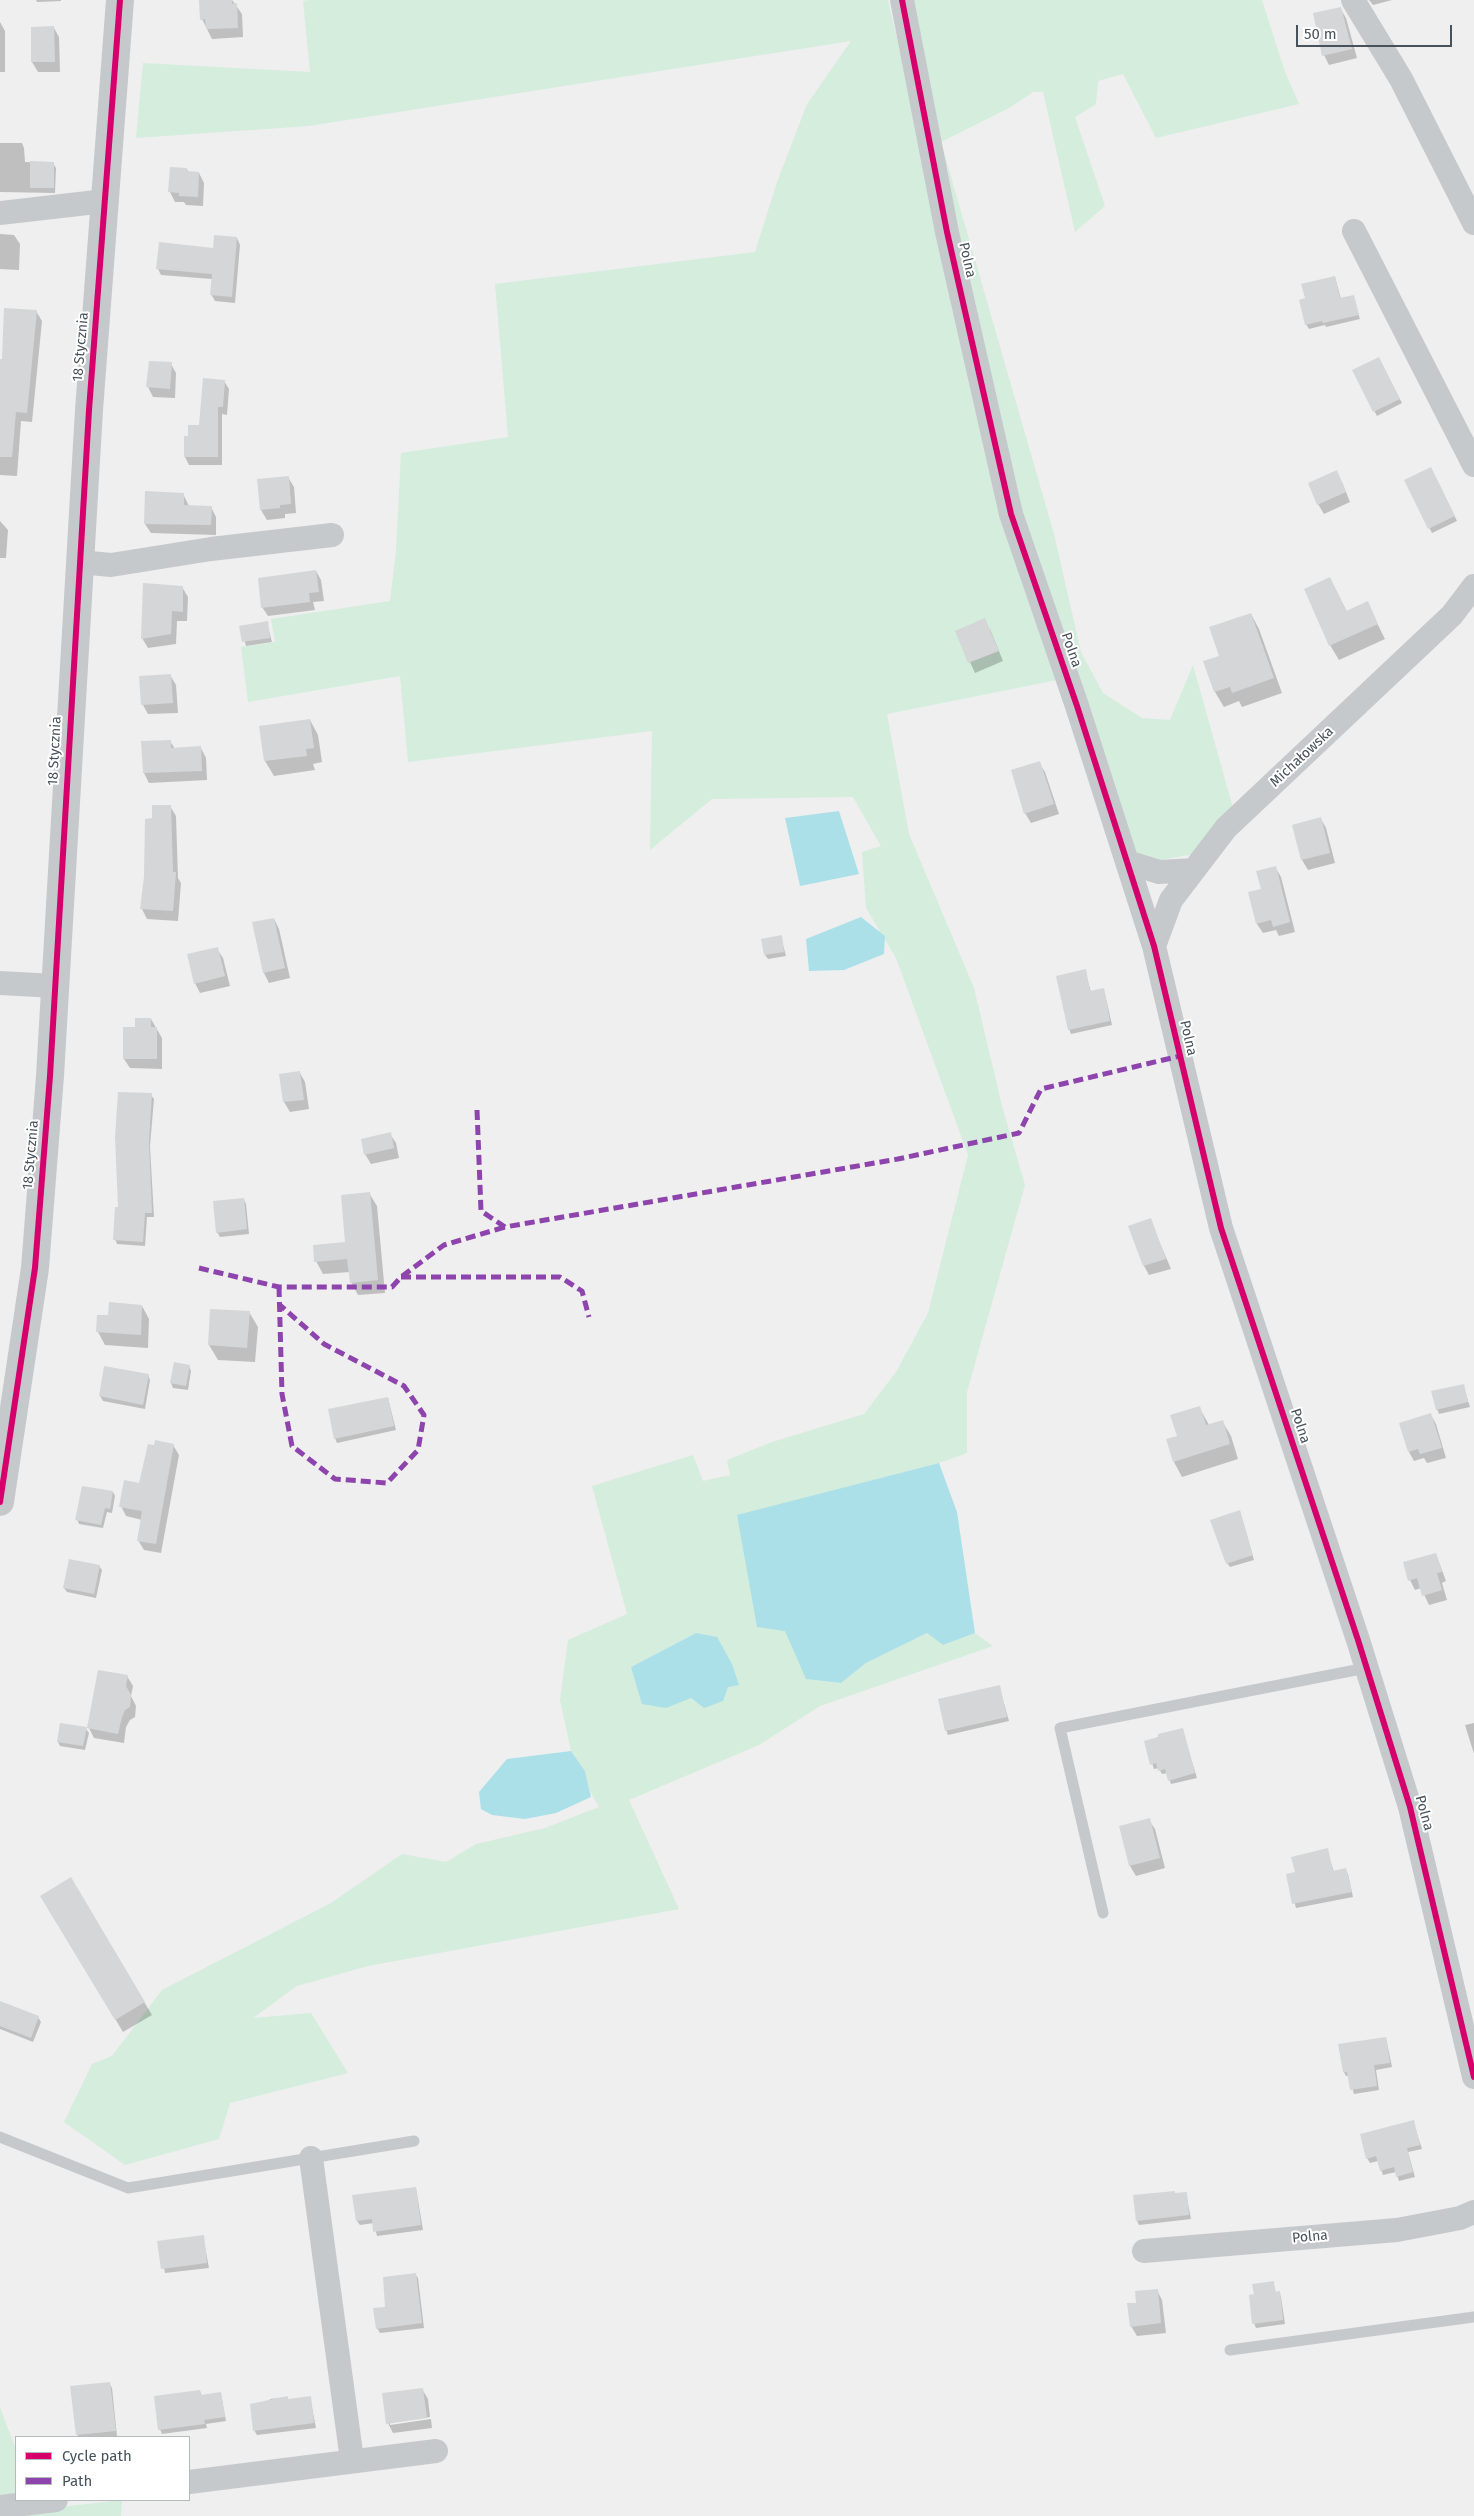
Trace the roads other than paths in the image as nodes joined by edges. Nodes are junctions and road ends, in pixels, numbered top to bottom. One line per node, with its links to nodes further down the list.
1 (120, 0): 4 (street, 18 Stycznia)
2 (902, 0): 12 (street, Polna)
3 (1353, 0): 6 (street)
4 (105, 201): 5 (street); 10 (street, 18 Stycznia)
5 (0, 213)
6 (1474, 223)
7 (1354, 231): 8 (street)
8 (1474, 465)
9 (332, 535): 10 (street)
10 (79, 562): 16 (street, 18 Stycznia)
11 (1474, 586): 13 (street, Michałowska)
12 (1127, 862): 13 (street); 14 (street, Polna)
13 (1194, 870): 14 (street, Michałowska)
14 (1154, 946): 18 (street, Polna)
15 (0, 983): 16 (street)
16 (55, 986): 17 (street, 18 Stycznia)
17 (0, 1502)
18 (1366, 1668): 19 (lane); 20 (street, Polna)
19 (1103, 1913)
20 (1468, 2022): 21 (street, Polna)
21 (1474, 2076)
22 (0, 2137): 24 (lane)
23 (414, 2141): 24 (lane)
24 (310, 2158): 30 (street)
25 (1474, 2212): 26 (street, Polna)
26 (1144, 2251)
27 (1474, 2317): 28 (lane)
28 (1230, 2350)
29 (436, 2451): 30 (street)
30 (352, 2460): 31 (street)
31 (190, 2482)
32 (48, 2501): 33 (street)
33 (0, 2507)

